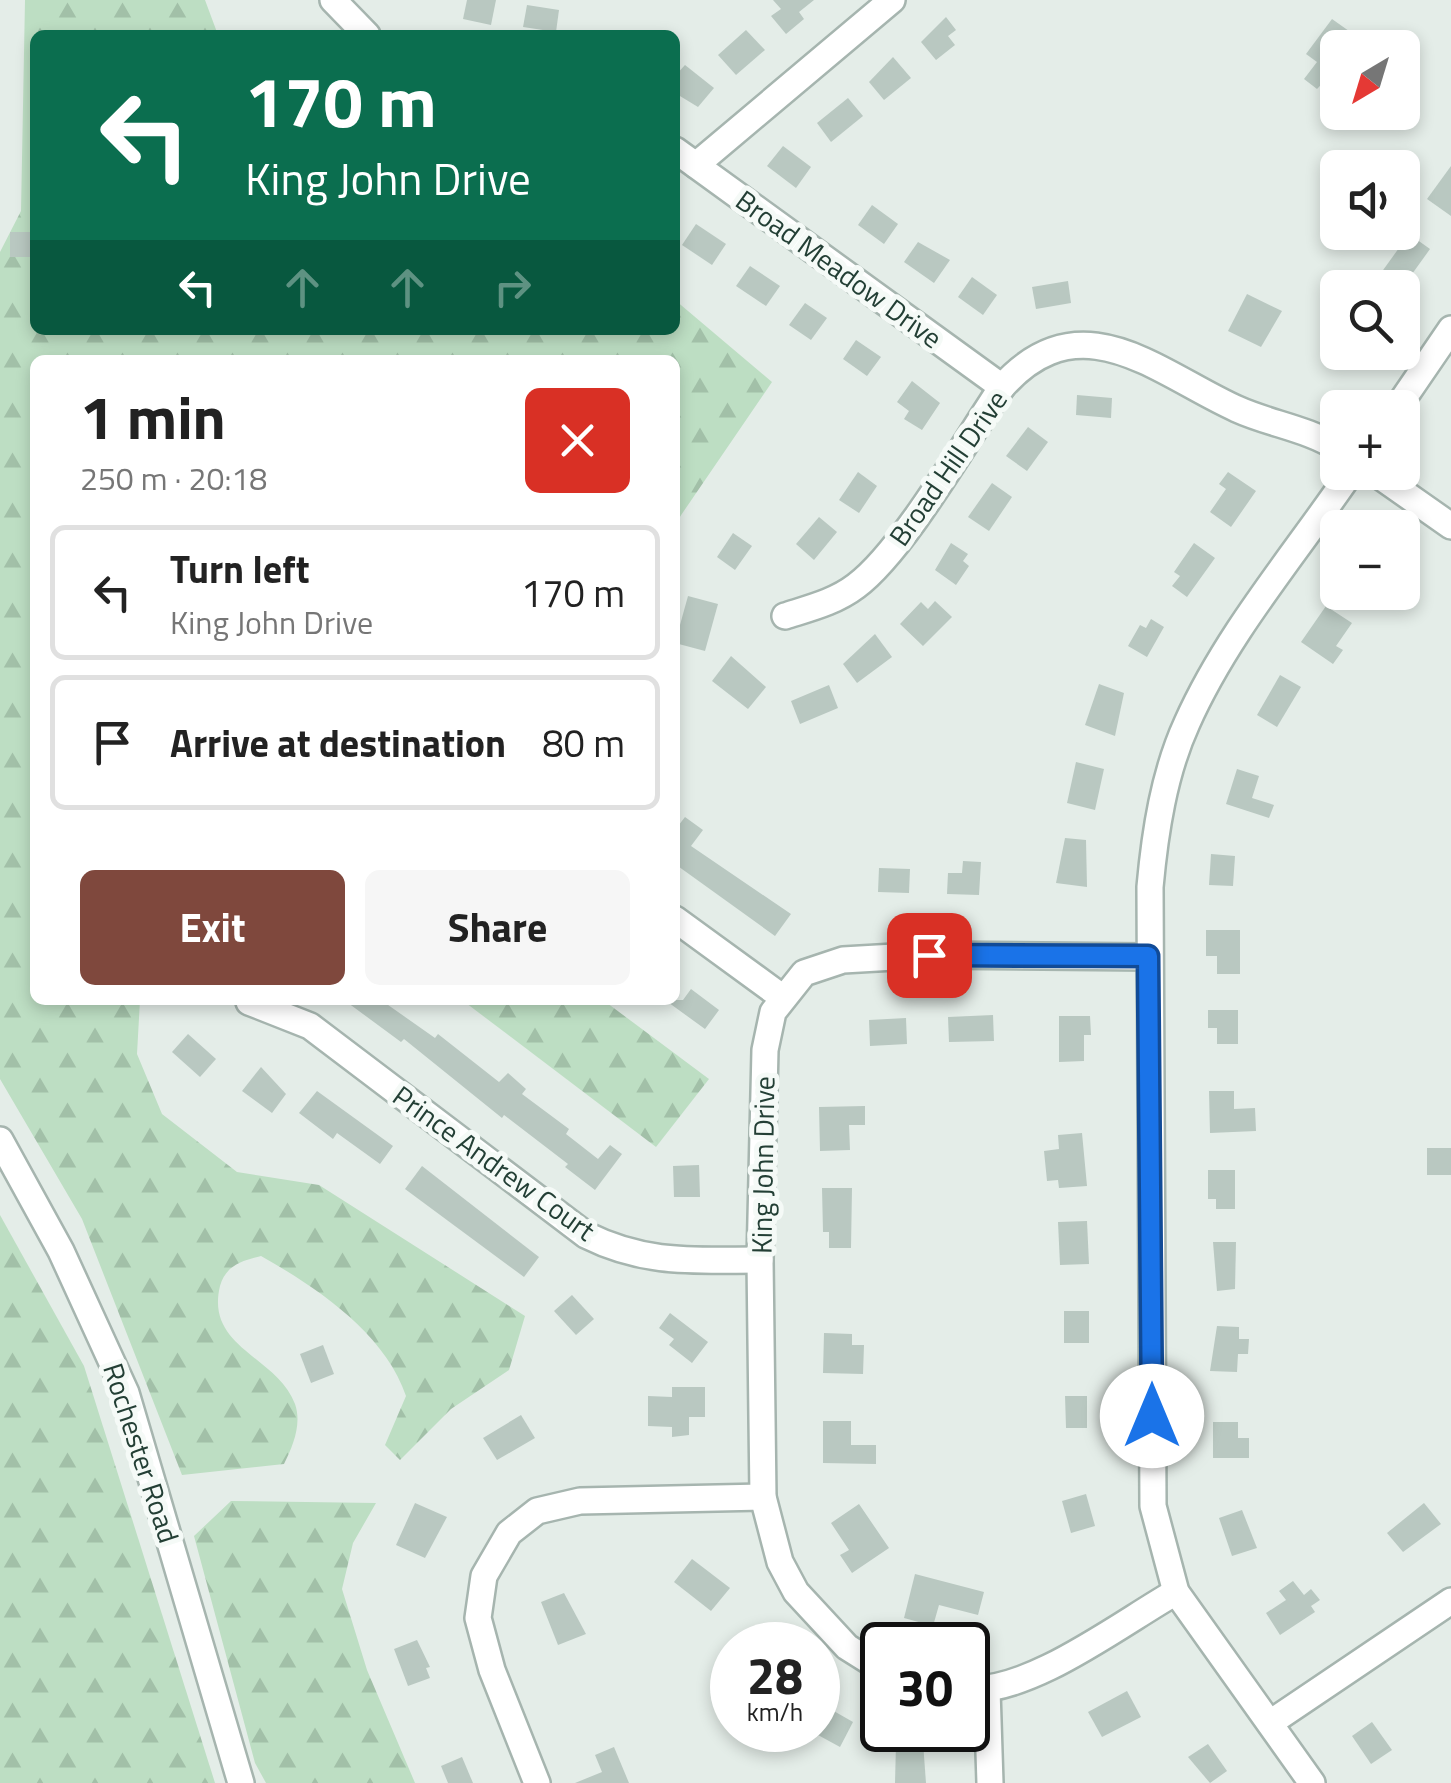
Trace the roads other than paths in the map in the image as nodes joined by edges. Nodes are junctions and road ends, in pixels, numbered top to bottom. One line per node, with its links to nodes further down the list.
1 (333, 0): 3 (street)
2 (892, 0): 4 (street)
3 (362, 30)
4 (686, 158): 6 (street, Broad Meadow Drive)
5 (1451, 329): 7 (street)
6 (1002, 387): 8 (street, Broad Hill Drive); 12 (street, Broad Hill Drive)
7 (1409, 390)
8 (1320, 439)
9 (1339, 490): 14 (street)
10 (1400, 490): 11 (street)
11 (1451, 526)
12 (786, 616)
13 (680, 923): 15 (street)
14 (1148, 956): 15 (street); 20 (street)
15 (782, 996): 18 (street, King John Drive)
16 (256, 1005): 18 (street, Prince Andrew Court)
17 (0, 1140): 26 (street, Rochester Road)
18 (760, 1260): 19 (street, King John Drive)
19 (763, 1497): 22 (street, King John Drive); 27 (street)
20 (1176, 1592): 23 (street); 24 (street)
21 (1451, 1601): 24 (street)
22 (860, 1656)
23 (990, 1686)
24 (1270, 1723): 29 (street)
25 (986, 1752): 28 (street)
26 (241, 1783)
27 (537, 1783)
28 (990, 1783)
29 (1312, 1783)

